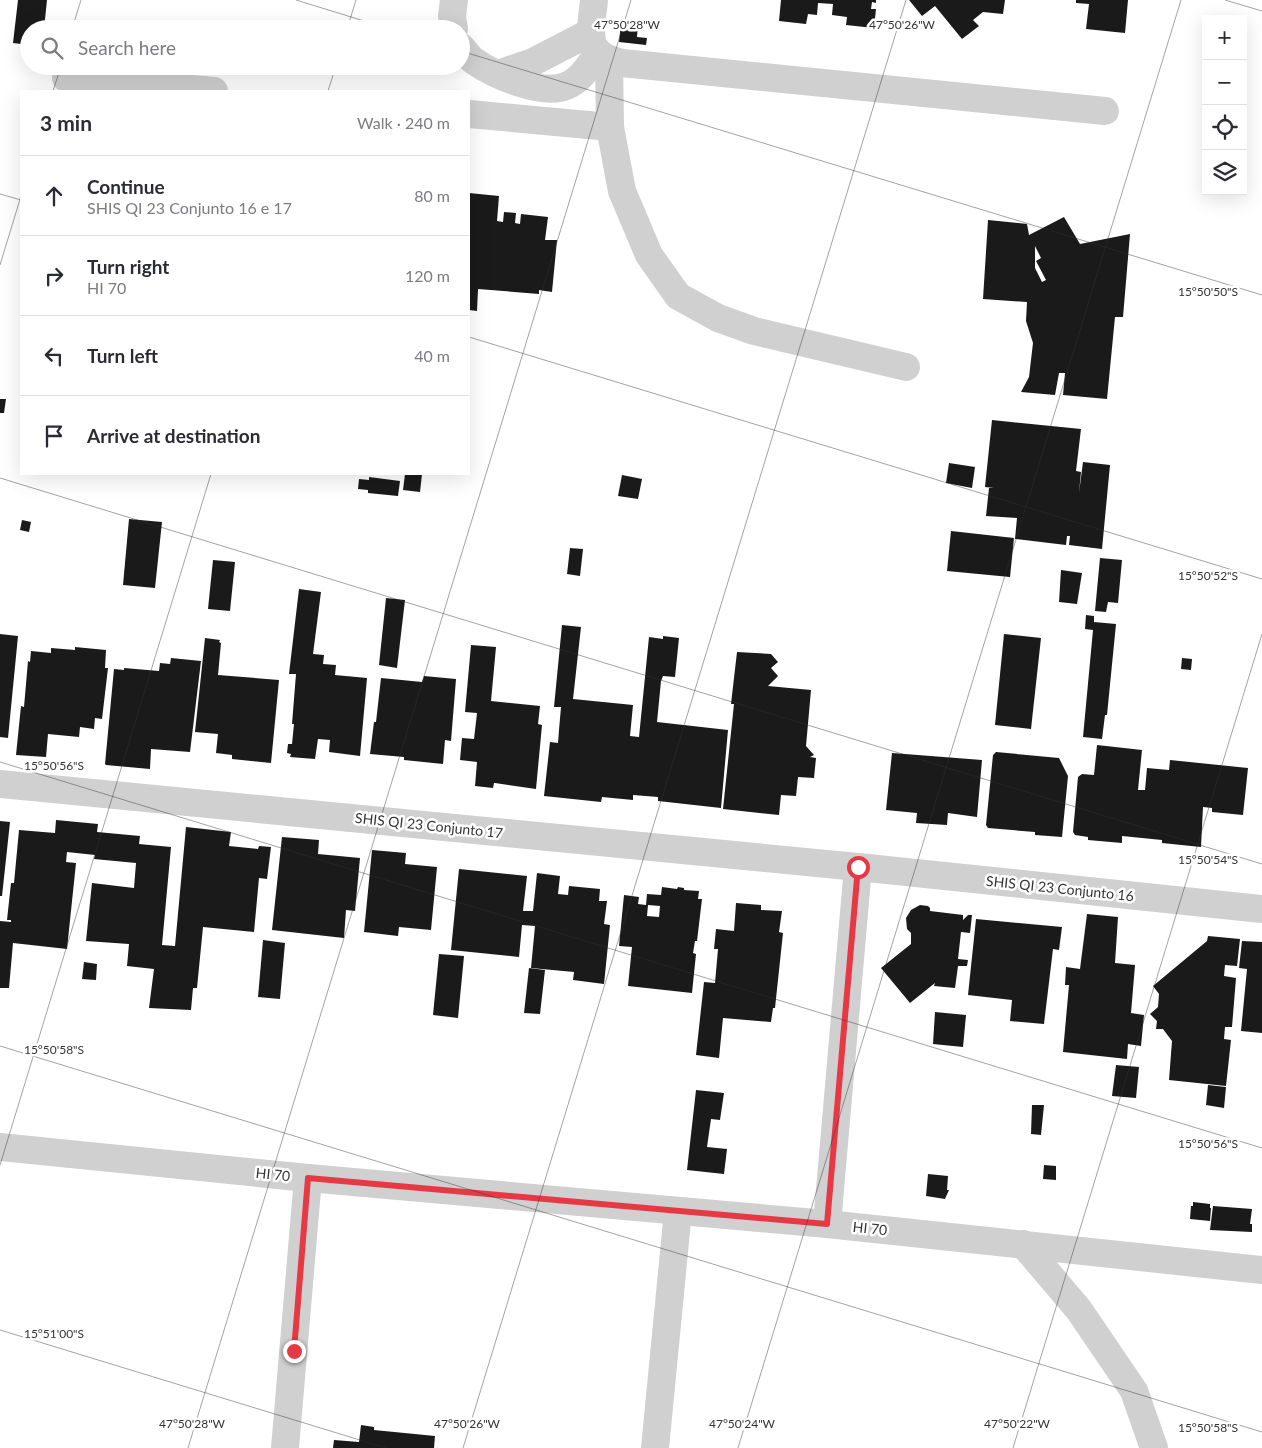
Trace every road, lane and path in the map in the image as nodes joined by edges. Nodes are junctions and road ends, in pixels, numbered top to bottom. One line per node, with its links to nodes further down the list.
1 (454, 0): 3 (street)
2 (594, 0): 4 (street)
3 (453, 20)
4 (599, 49): 6 (street); 6 (street); 9 (street); 11 (street)
5 (470, 58): 6 (street)
6 (498, 74)
7 (66, 78): 8 (street)
8 (203, 90)
9 (1105, 111)
10 (470, 114): 11 (street)
11 (610, 127): 12 (street)
12 (906, 367)
13 (0, 784): 14 (street, SHIS QI 23 Conjunto 17)
14 (858, 867): 15 (street, SHIS QI 23 Conjunto 16); 19 (street)
15 (1262, 909)
16 (0, 1147): 17 (street, HI 70)
17 (308, 1178): 18 (street, HI 70); 22 (street)
18 (678, 1211): 19 (street, HI 70); 23 (street)
19 (827, 1224): 20 (street, HI 70)
20 (1023, 1244): 21 (street, HI 70); 24 (street)
21 (1262, 1270)
22 (284, 1448)
23 (655, 1448)
24 (1154, 1448)

